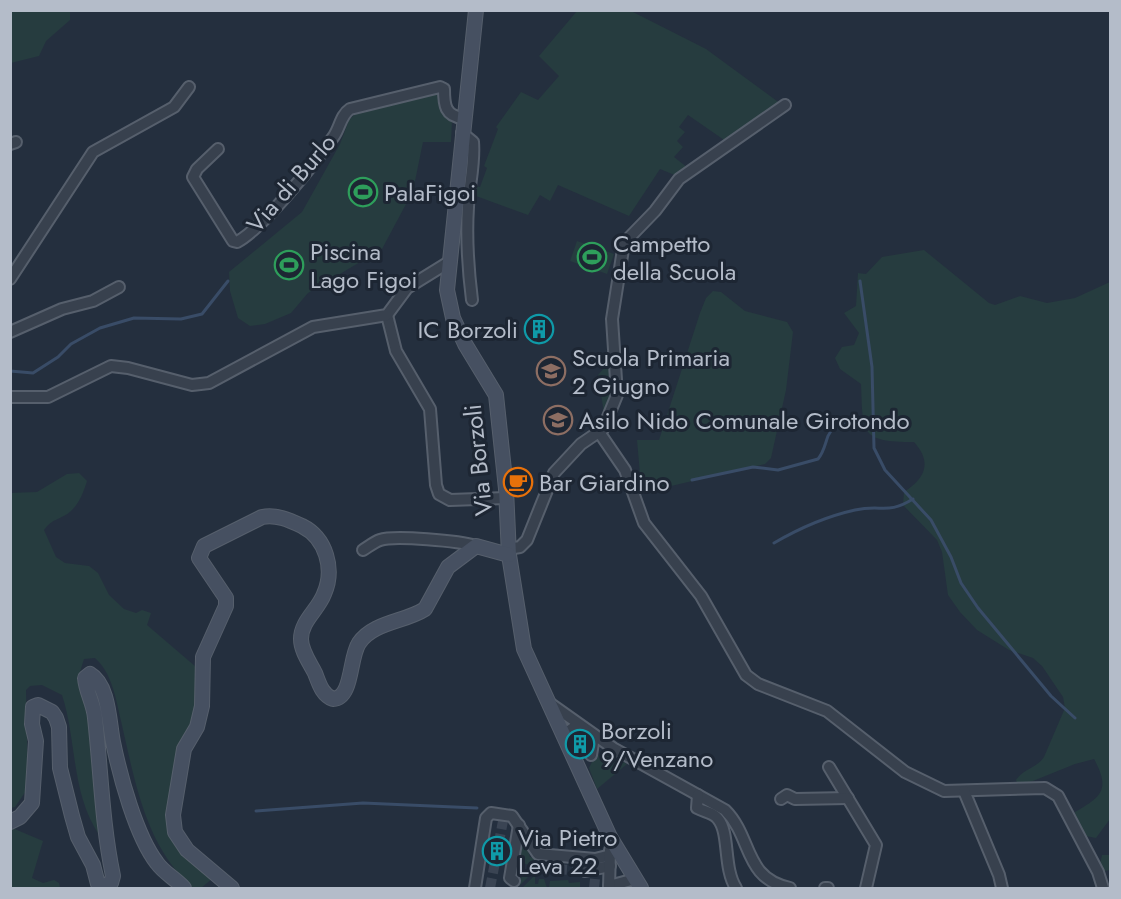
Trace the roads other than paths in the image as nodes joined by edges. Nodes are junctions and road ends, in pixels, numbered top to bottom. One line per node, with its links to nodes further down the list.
1 (476, 10): 4 (street, Via Borzoli)
2 (189, 87): 8 (street)
3 (785, 105): 14 (street)
4 (463, 118): 5 (street, Via Borzoli); 6 (street, Via di Burlo)
5 (462, 133): 7 (street, Via Borzoli); 10 (street)
6 (218, 149)
7 (449, 262): 11 (street); 15 (street, Via Borzoli)
8 (10, 279)
9 (119, 287): 12 (street)
10 (472, 300)
11 (387, 315): 13 (street); 15 (street)
12 (10, 332)
13 (10, 397)
14 (599, 432): 18 (street); 26 (street)
15 (506, 498): 18 (street, Via Borzoli)
16 (476, 546): 17 (street); 18 (street); 40 (street)
17 (363, 550)
18 (509, 552): 19 (street, Via Borzoli)
19 (548, 702): 20 (street); 21 (street, Via Borzoli)
20 (583, 728): 21 (street); 22 (street); 23 (street)
21 (563, 735): 24 (street, Via Borzoli)
22 (613, 748): 23 (street); 27 (street)
23 (591, 755): 24 (street)
24 (577, 765): 33 (street, Via Borzoli)
25 (829, 767): 28 (street)
26 (964, 791): 45 (street); 46 (street)
27 (698, 795): 42 (street); 43 (street)
28 (848, 798): 29 (street); 44 (street)
29 (781, 799)
30 (503, 821): 32 (street)
31 (10, 822): 39 (street)
32 (518, 823): 34 (street); 36 (street); 41 (street)
33 (610, 837): 34 (street); 37 (street, Via Borzoli)
34 (610, 860): 35 (street); 38 (street)
35 (592, 873)
36 (514, 881)
37 (638, 884): 38 (street)
38 (609, 887)
39 (184, 888)
40 (232, 888)
41 (475, 888)
42 (736, 888)
43 (790, 888)
44 (866, 888)
45 (1002, 888)
46 (1103, 888)

